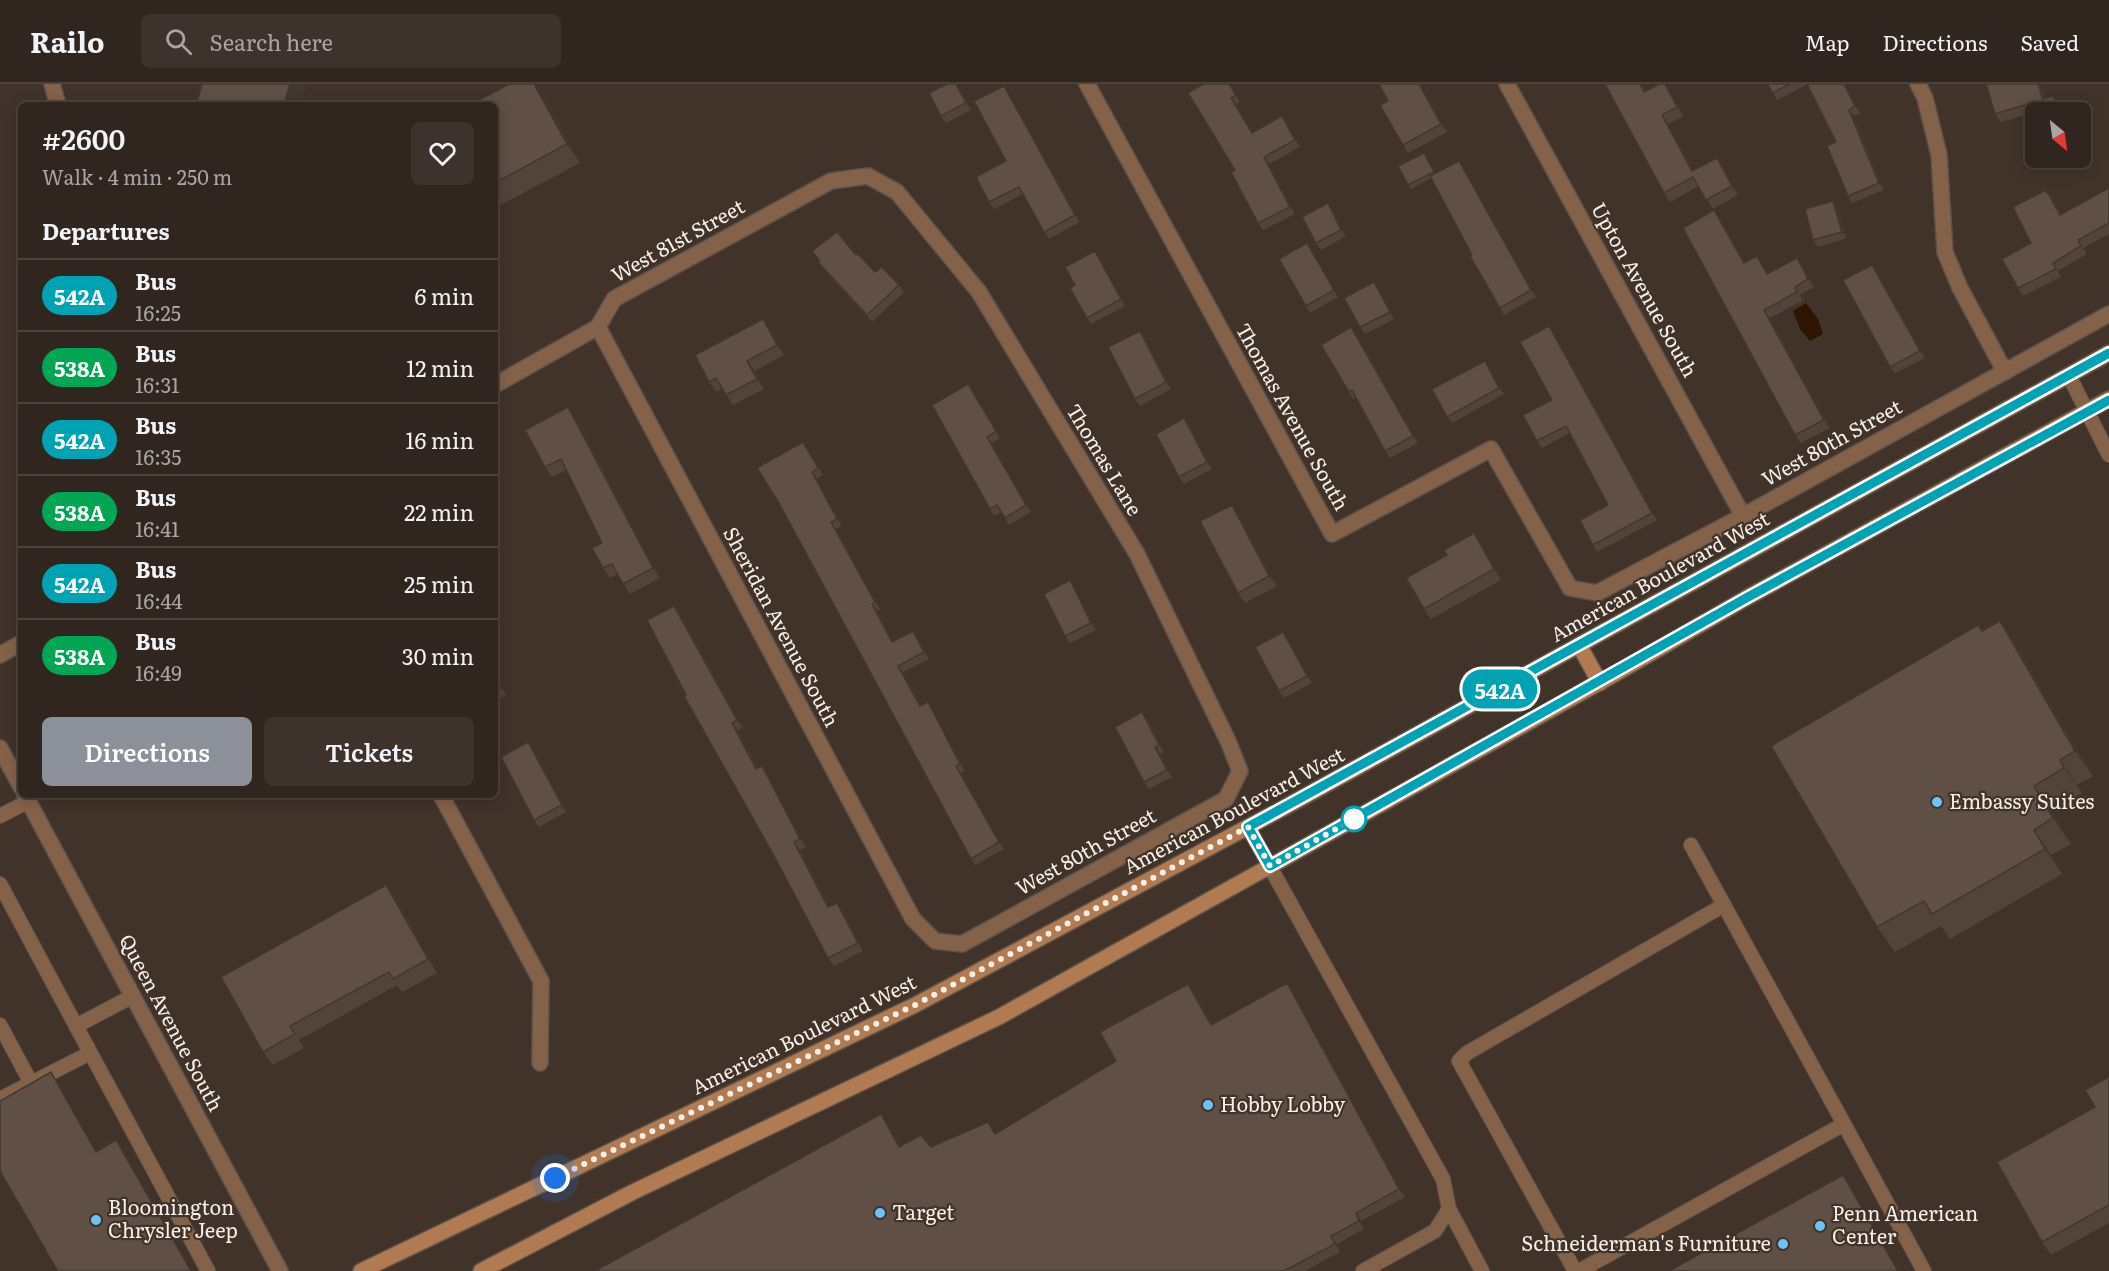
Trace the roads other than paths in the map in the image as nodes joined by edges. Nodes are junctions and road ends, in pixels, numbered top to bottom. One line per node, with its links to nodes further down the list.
1 (52, 84): 5 (street)
2 (1088, 84): 17 (street, Thomas Avenue South)
3 (1508, 84): 16 (street, Upton Avenue South)
4 (1918, 84): 10 (street)
5 (57, 102)
6 (897, 192): 8 (street, West 81st Street); 23 (street, Thomas Lane)
7 (2109, 314): 10 (street, West 80th Street)
8 (598, 327): 12 (street); 33 (street, Sheridan Avenue South)
9 (2109, 354): 11 (main road, American Boulevard West)
10 (2004, 372): 16 (street, West 80th Street)
11 (2069, 376): 14 (lane); 18 (main road, American Boulevard West)
12 (498, 383)
13 (2109, 399): 14 (main road)
14 (2086, 412): 15 (lane); 21 (main road)
15 (2109, 455)
16 (1743, 516): 17 (street, West 80th Street)
17 (1570, 588)
18 (1579, 645): 21 (main road); 28 (main road, American Boulevard West)
19 (18, 646): 20 (street)
20 (0, 655)
21 (1600, 683): 30 (main road)
22 (0, 748): 24 (street)
23 (1240, 771): 33 (street, West 80th Street)
24 (18, 781)
25 (27, 798): 27 (lane); 34 (street, Queen Avenue South)
26 (443, 798): 38 (street)
27 (0, 816)
28 (1248, 827): 30 (lane); 45 (main road, American Boulevard West)
29 (1691, 845): 32 (lane)
30 (1270, 866): 42 (lane); 46 (main road)
31 (0, 884): 36 (lane)
32 (1725, 905): 41 (lane); 49 (lane)
33 (935, 941)
34 (133, 996): 36 (lane); 44 (street, Queen Avenue South)
35 (0, 1025): 39 (lane)
36 (76, 1026): 37 (lane)
37 (90, 1053): 39 (lane); 43 (lane)
38 (540, 1063)
39 (31, 1083): 40 (lane)
40 (0, 1099)
41 (1844, 1124): 49 (lane); 50 (lane)
42 (1449, 1209): 47 (lane); 48 (lane)
43 (208, 1271)
44 (280, 1271)
45 (361, 1271)
46 (481, 1271)
47 (1363, 1271)
48 (1482, 1271)
49 (1577, 1271)
50 (1924, 1271)

